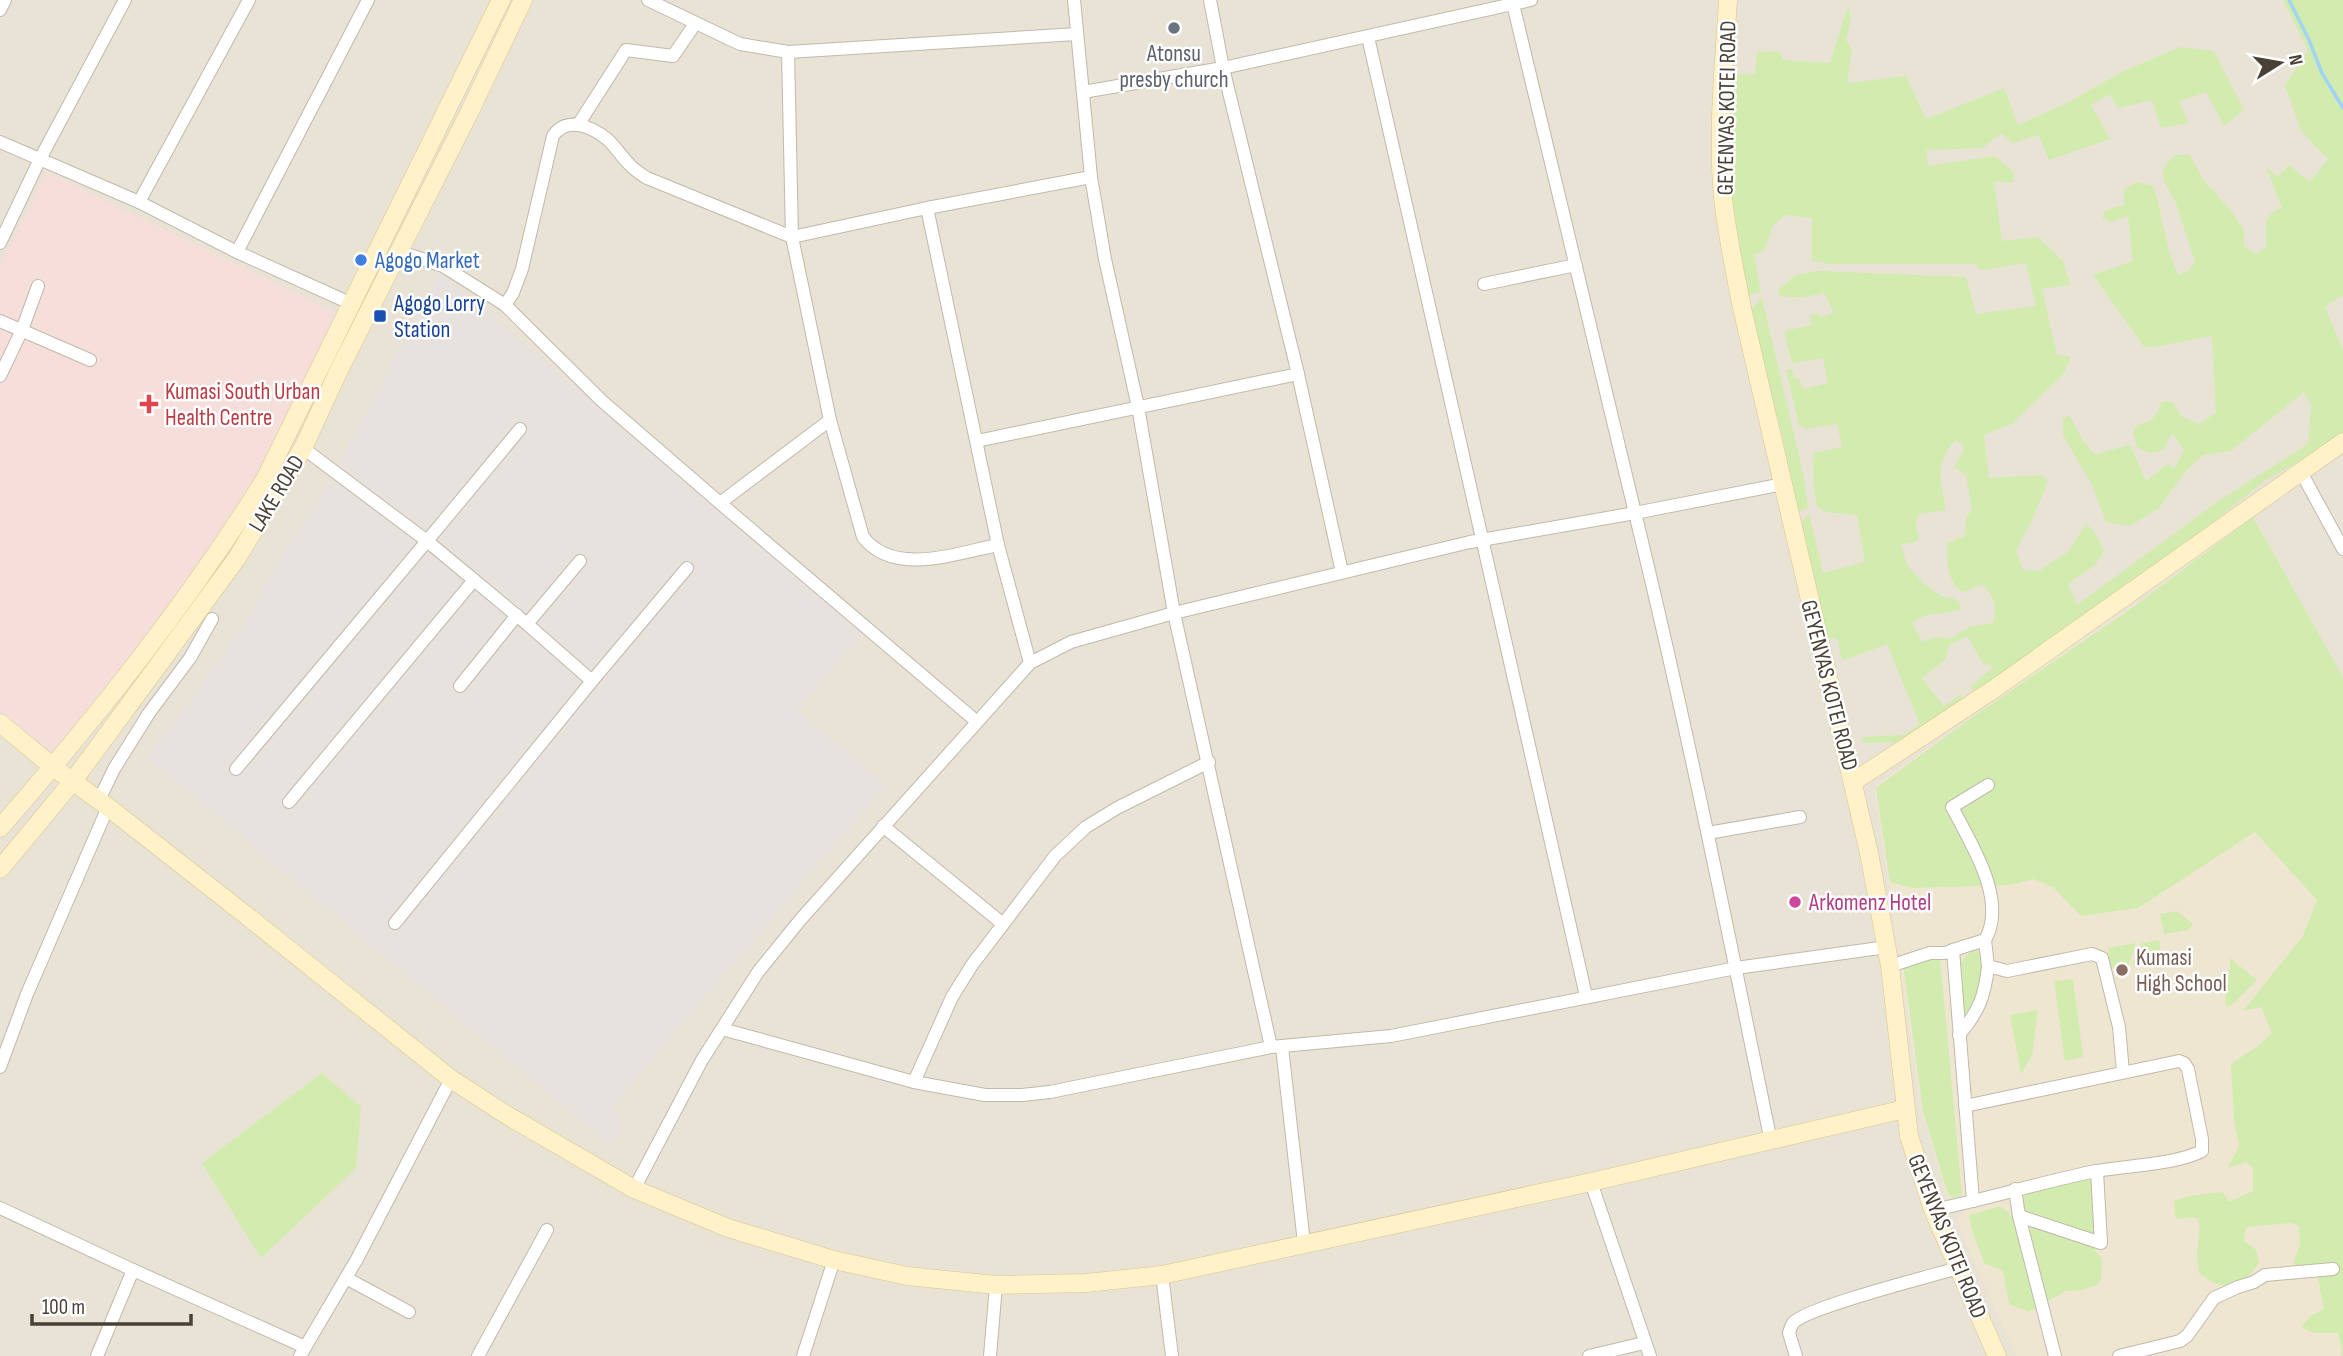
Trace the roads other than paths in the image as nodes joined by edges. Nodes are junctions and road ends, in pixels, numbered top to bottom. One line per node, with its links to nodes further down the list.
1 (5, 0): 13 (street)
2 (125, 0): 22 (street)
3 (249, 0): 24 (street)
4 (368, 0): 29 (street)
5 (501, 0): 33 (street, LAKE ROAD)
6 (523, 0): 28 (street, LAKE ROAD)
7 (648, 0): 14 (street)
8 (1074, 0): 15 (street)
9 (1210, 0): 18 (street)
10 (1531, 0): 12 (street)
11 (1728, 0): 47 (street, GEYENYAS KOTEI ROAD)
12 (1513, 4): 16 (street); 30 (street)
13 (0, 10)
14 (695, 24): 17 (street); 20 (street)
15 (1077, 34): 17 (street); 19 (street)
16 (1368, 37): 18 (street); 50 (street)
17 (788, 52): 26 (street)
18 (1223, 68): 19 (street); 38 (street)
19 (1083, 92): 23 (street)
20 (578, 125): 26 (street); 34 (street)
21 (0, 142): 22 (street)
22 (40, 159): 24 (street); 27 (street)
23 (1091, 177): 25 (street); 40 (street)
24 (139, 202): 29 (street)
25 (927, 208): 26 (street); 43 (street)
26 (792, 237): 41 (street)
27 (0, 243)
28 (398, 251): 34 (street); 45 (street, LAKE ROAD)
29 (237, 252): 33 (street)
30 (1576, 265): 31 (street); 49 (street)
31 (1485, 284)
32 (38, 286): 36 (street)
33 (352, 304): 68 (street, LAKE ROAD)
34 (505, 305): 48 (street)
35 (0, 321): 36 (street)
36 (22, 330): 37 (street); 39 (street)
37 (90, 360)
38 (1298, 374): 40 (street); 56 (street)
39 (0, 376)
40 (1138, 407): 43 (street); 58 (street)
41 (830, 420): 48 (street); 52 (street)
42 (520, 429): 51 (street)
43 (977, 441): 52 (street)
44 (2343, 442): 46 (street)
45 (303, 448): 51 (street); 70 (street, LAKE ROAD)
46 (2301, 472): 53 (street); 71 (street)
47 (1783, 484): 49 (street); 71 (street, GEYENYAS KOTEI ROAD)
48 (720, 503): 65 (street)
49 (1635, 513): 50 (street); 78 (street)
50 (1481, 539): 56 (street); 88 (street)
51 (427, 541): 57 (street); 69 (street)
52 (998, 545): 62 (street)
53 (2343, 549)
54 (580, 561): 61 (street)
55 (687, 568): 63 (street)
56 (1342, 572): 58 (street)
57 (474, 580): 59 (street); 73 (street)
58 (1174, 613): 62 (street); 67 (street)
59 (517, 615): 61 (street); 64 (street)
60 (212, 619): 74 (street)
61 (527, 624): 63 (street)
62 (1030, 663): 65 (street)
63 (592, 681): 80 (street)
64 (460, 686)
65 (976, 721): 76 (street)
66 (0, 723): 68 (street)
67 (1209, 762): 81 (street); 91 (street)
68 (53, 767): 70 (street); 77 (street, LAKE ROAD)
69 (236, 769)
70 (73, 781): 74 (street); 79 (street, LAKE ROAD)
71 (1853, 782): 83 (street, GEYENYAS KOTEI ROAD)
72 (1988, 785): 82 (street)
73 (289, 802)
74 (103, 804): 92 (street); 94 (street)
75 (1800, 817): 78 (street)
76 (883, 826): 81 (street); 89 (street)
77 (0, 828)
78 (1708, 833): 87 (street)
79 (0, 869)
80 (395, 923)
81 (1003, 924): 95 (street)
82 (1985, 940): 84 (street); 86 (street)
83 (1887, 947): 85 (street, GEYENYAS KOTEI ROAD); 87 (street)
84 (1953, 950): 85 (street); 90 (street)
85 (1890, 966): 97 (street, GEYENYAS KOTEI ROAD)
86 (1988, 966): 90 (street); 93 (street)
87 (1736, 968): 88 (street); 98 (street)
88 (1586, 996): 91 (street)
89 (722, 1028): 95 (street); 101 (street)
90 (1959, 1035): 96 (street)
91 (1277, 1047): 95 (street); 108 (street)
92 (0, 1067)
93 (2123, 1072): 96 (street); 99 (street)
94 (451, 1079): 101 (street); 114 (street)
95 (914, 1083)
96 (1965, 1106): 103 (street)
97 (1905, 1109): 98 (street); 105 (street, GEYENYAS KOTEI ROAD)
98 (1771, 1142): 100 (street)
99 (2096, 1171): 102 (street); 106 (street)
100 (1591, 1182): 108 (street); 117 (street)
101 (634, 1189): 109 (street)
102 (2015, 1189): 103 (street); 106 (street)
103 (1973, 1201): 105 (street)
104 (0, 1208): 112 (street)
105 (1933, 1210): 110 (street, GEYENYAS KOTEI ROAD)
106 (2020, 1216): 128 (street)
107 (547, 1230): 120 (street)
108 (1304, 1243): 113 (street)
109 (834, 1260): 115 (street); 121 (street)
110 (1958, 1268): 126 (street); 127 (street, GEYENYAS KOTEI ROAD)
111 (2333, 1269): 129 (street)
112 (133, 1270): 118 (street); 119 (street)
113 (1162, 1275): 115 (street); 123 (street)
114 (346, 1278): 116 (street); 118 (street)
115 (996, 1286): 122 (street)
116 (410, 1312)
117 (1644, 1343): 124 (street); 125 (street)
118 (303, 1351)
119 (97, 1356)
120 (478, 1356)
121 (803, 1356)
122 (990, 1356)
123 (1172, 1356)
124 (1589, 1356)
125 (1650, 1356)
126 (1796, 1356)
127 (1997, 1356)
128 (2055, 1356)
129 (2119, 1356)

